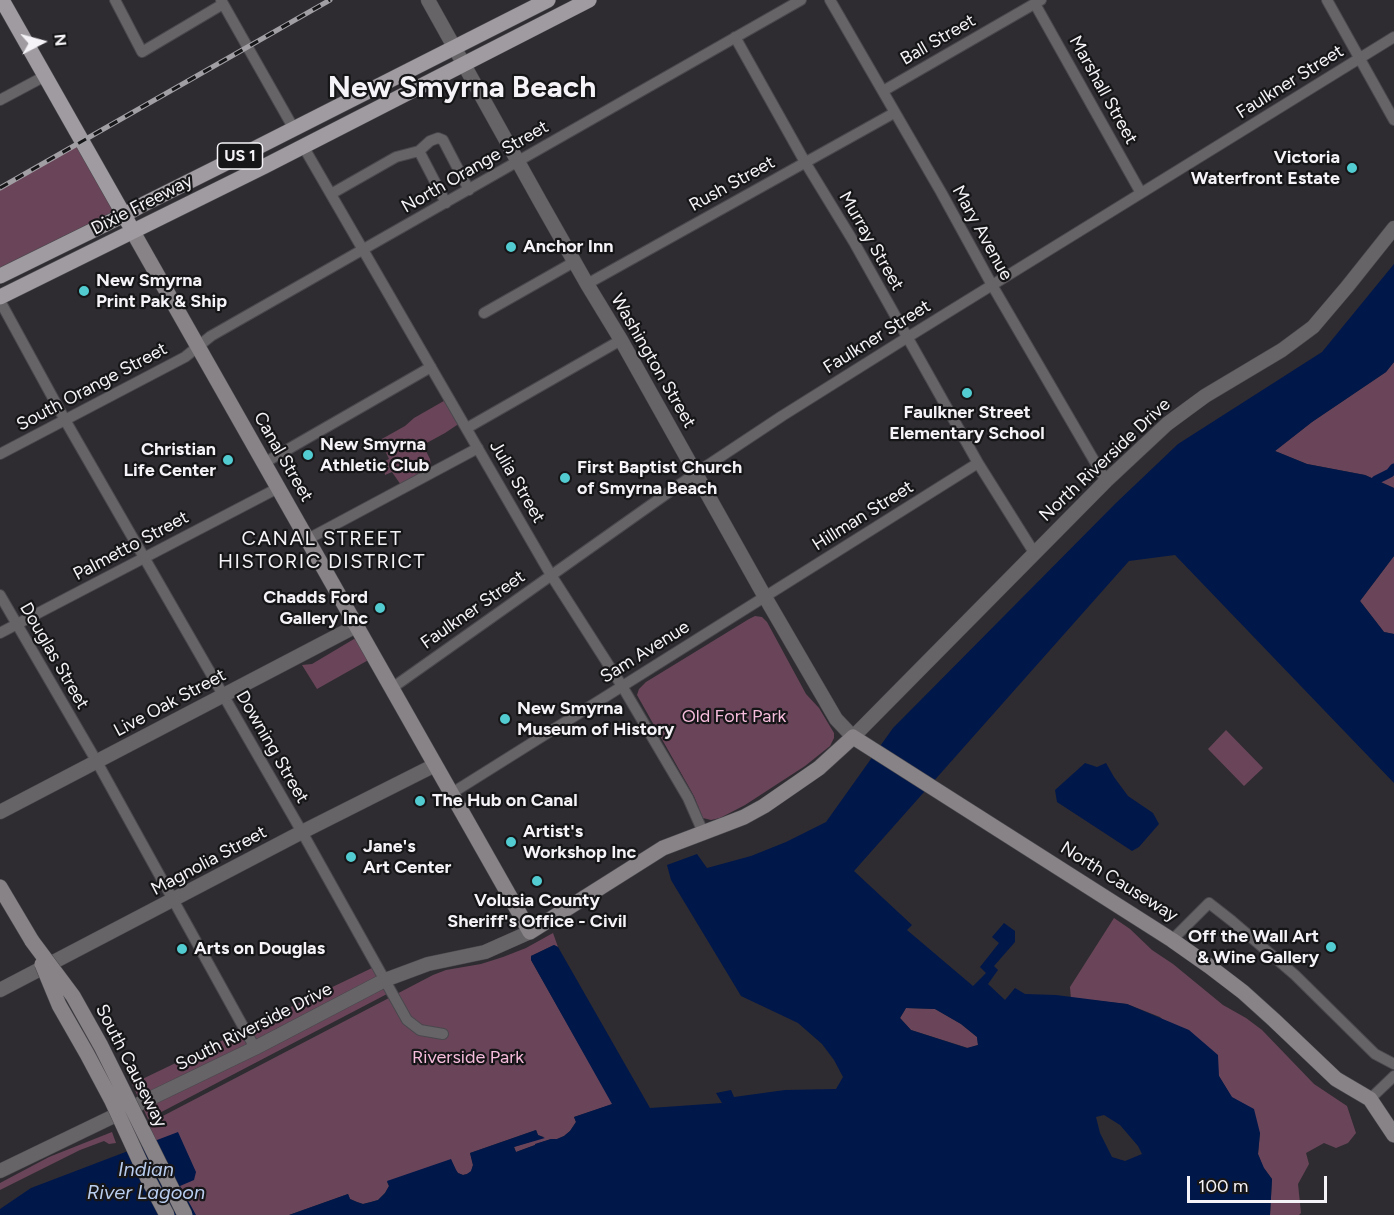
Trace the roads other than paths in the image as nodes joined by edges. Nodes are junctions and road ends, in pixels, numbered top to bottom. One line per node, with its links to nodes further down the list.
1 (115, 0): 9 (street)
2 (428, 0): 13 (street, Washington Street)
3 (548, 0): 13 (main road, US 1)
4 (589, 0): 15 (main road, US 1)
5 (801, 0): 11 (street, North Orange Street)
6 (830, 0): 17 (street, Mary Avenue)
7 (1327, 0): 14 (street)
8 (7, 2): 16 (main road, Canal Street)
9 (222, 2): 22 (street)
10 (1038, 2): 17 (street, Ball Street); 29 (street, Marshall Street)
11 (735, 37): 25 (street, North Orange Street); 26 (street, Murray Street)
12 (1394, 38): 14 (street, Faulkner Street)
13 (455, 48): 15 (street, Washington Street); 19 (main road, Dixie Freeway / US 1)
14 (1359, 59): 21 (street); 29 (street, Faulkner Street)
15 (464, 64): 23 (main road, Dixie Freeway / US 1); 25 (street, Washington Street)
16 (45, 76): 18 (street); 32 (main road, Canal Street)
17 (883, 91): 20 (street, Mary Avenue)
18 (0, 100)
19 (343, 105): 22 (main road, Dixie Freeway / US 1); 23 (main road)
20 (894, 113): 26 (street, Rush Street); 39 (street, Mary Avenue)
21 (1394, 120)
22 (294, 129): 27 (main road); 32 (main road, Dixie Freeway / US 1)
23 (303, 146): 27 (main road, Dixie Freeway / US 1); 30 (street, Julia Street)
24 (419, 152): 28 (street); 30 (street); 31 (street)
25 (518, 162): 28 (street, North Orange Street); 36 (street, Washington Street)
26 (805, 162): 38 (street, Rush Street); 42 (street, Murray Street)
27 (265, 166): 34 (main road, Dixie Freeway / US 1)
28 (469, 190): 31 (street, North Orange Street)
29 (1141, 193): 39 (street, Faulkner Street)
30 (331, 194): 35 (street, Julia Street)
31 (446, 203): 35 (street, North Orange Street)
32 (124, 215): 34 (main road, Canal Street); 37 (main road, Dixie Freeway / US 1)
33 (1394, 228): 53 (street, North Riverside Drive)
34 (134, 232): 40 (main road, Dixie Freeway / US 1); 44 (main road, Canal Street)
35 (363, 250): 44 (street, North Orange Street); 45 (street, Julia Street)
36 (574, 262): 38 (street, Washington Street); 41 (street)
37 (0, 276)
38 (587, 284): 43 (street, Washington Street)
39 (992, 285): 42 (street, Faulkner Street); 53 (street, Mary Avenue)
40 (0, 299): 46 (street, Downing Street)
41 (484, 313)
42 (908, 337): 51 (street, Murray Street); 52 (street, Faulkner Street)
43 (621, 340): 47 (street); 52 (street, Washington Street)
44 (198, 346): 46 (street, South Orange Street); 50 (main road, Canal Street)
45 (431, 367): 47 (street, Julia Street); 50 (street)
46 (65, 420): 49 (street, South Orange Street); 57 (street, Downing Street)
47 (467, 428): 48 (street, Julia Street)
48 (478, 448): 55 (street); 58 (street, Julia Street)
49 (0, 454)
50 (264, 463): 54 (main road, Canal Street)
51 (978, 463): 56 (street, Murray Street); 60 (street, Hillman Street)
52 (696, 473): 58 (street, Faulkner Street); 60 (street, Washington Street)
53 (1106, 481): 56 (street, North Riverside Drive)
54 (278, 488): 55 (main road, Canal Street); 57 (street, Palmetto Street)
55 (308, 539): 62 (main road, Canal Street)
56 (1035, 554): 67 (street, North Riverside Drive)
57 (144, 557): 61 (street, Palmetto Street); 66 (street, Downing Street)
58 (551, 575): 64 (street, Julia Street); 65 (street, Faulkner Street)
59 (0, 596): 61 (street, Douglas Street)
60 (765, 597): 64 (street, Sam Avenue); 67 (street, Washington Street)
61 (17, 624): 63 (street, Palmetto Street); 68 (street, Douglas Street)
62 (356, 626): 65 (main road, Canal Street); 66 (street, Live Oak Street)
63 (0, 633)
64 (622, 686): 70 (street, Sam Avenue); 73 (street, Julia Street)
65 (392, 688): 69 (main road, Canal Street)
66 (223, 695): 68 (street, Live Oak Street); 72 (street, Downing Street)
67 (853, 736): 73 (main road); 77 (main road, North Causeway)
68 (97, 762): 71 (street, Live Oak Street); 75 (street, Douglas Street)
69 (435, 765): 70 (main road, Canal Street); 72 (street, Magnolia Street)
70 (452, 793): 76 (main road, Canal Street)
71 (0, 812)
72 (302, 832): 75 (street, Magnolia Street); 79 (street, Downing Street)
73 (703, 832): 76 (main road)
74 (0, 887): 78 (main road, South Causeway)
75 (173, 900): 80 (street, Magnolia Street); 82 (street, Douglas Street)
76 (530, 932): 79 (street, South Riverside Drive)
77 (1172, 940): 83 (street); 85 (main road, North Causeway)
78 (32, 941): 88 (main road, South Causeway, bridge); 89 (main road, South Causeway, bridge)
79 (385, 980): 81 (street, Downing Street); 82 (street, South Riverside Drive)
80 (0, 990)
81 (442, 1034)
82 (255, 1048): 87 (street, South Riverside Drive)
83 (1394, 1064)
84 (1394, 1076): 85 (street)
85 (1370, 1099): 86 (main road, North Causeway)
86 (1394, 1135)
87 (0, 1171)
88 (167, 1215)
89 (185, 1215)

